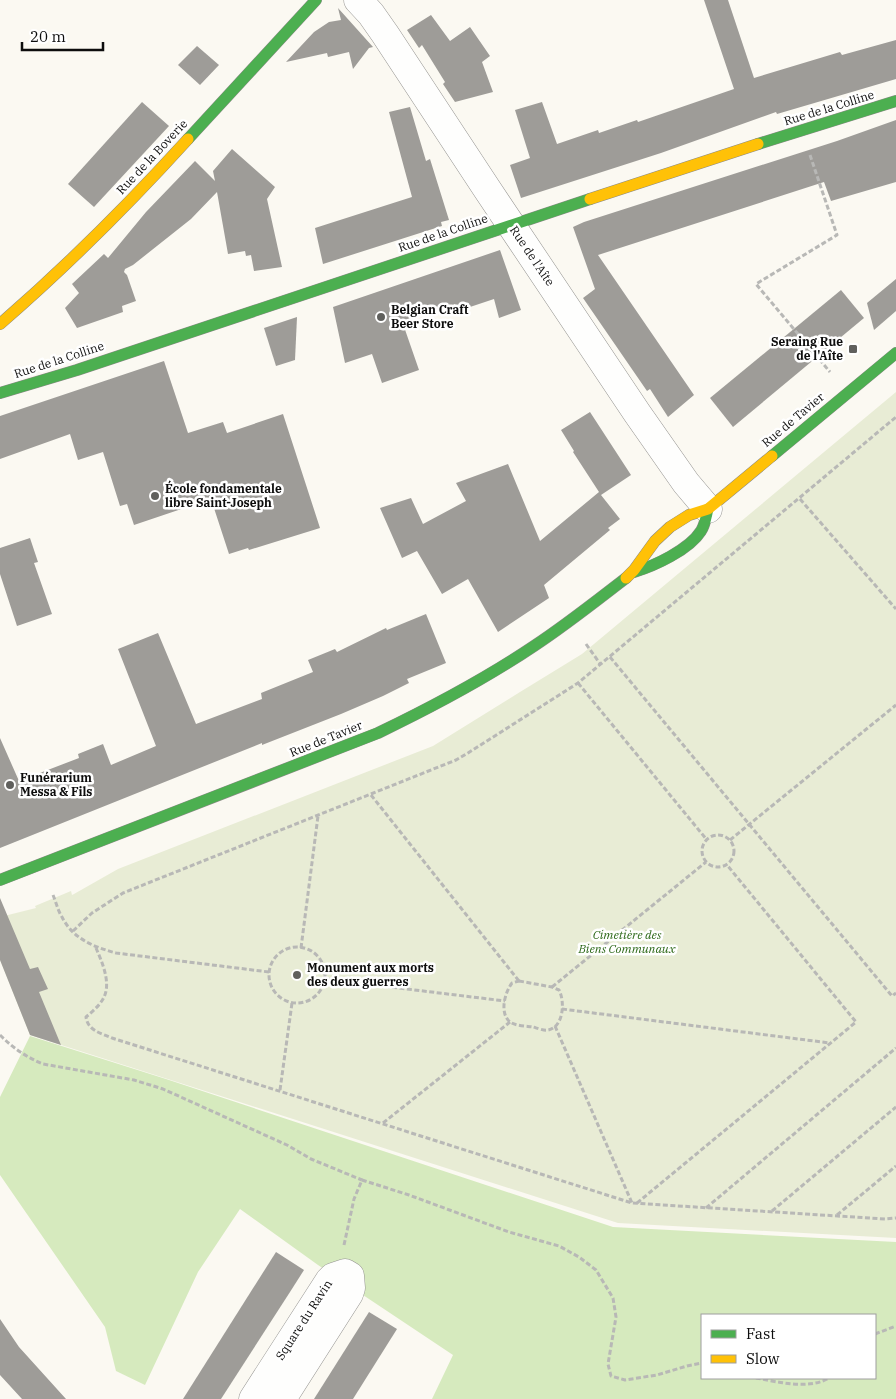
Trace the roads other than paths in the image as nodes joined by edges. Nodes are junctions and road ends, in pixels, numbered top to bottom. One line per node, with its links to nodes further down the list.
1 (316, 0): 5 (street, Rue de la Boverie)
2 (358, 0): 4 (street, Rue de l'Aîte)
3 (896, 102): 4 (street, Rue de la Colline)
4 (511, 224): 7 (street, Rue de la Colline); 8 (street, Rue de l'Aîte)
5 (0, 324)
6 (896, 353): 8 (street, Rue de Tavier)
7 (0, 393)
8 (708, 510): 9 (street, Rue de Tavier); 9 (street, Rue de Tavier)
9 (634, 572): 10 (street, Rue de Tavier)
10 (0, 880)
11 (253, 1399): 12 (street, Square du Ravin)
12 (282, 1399)

